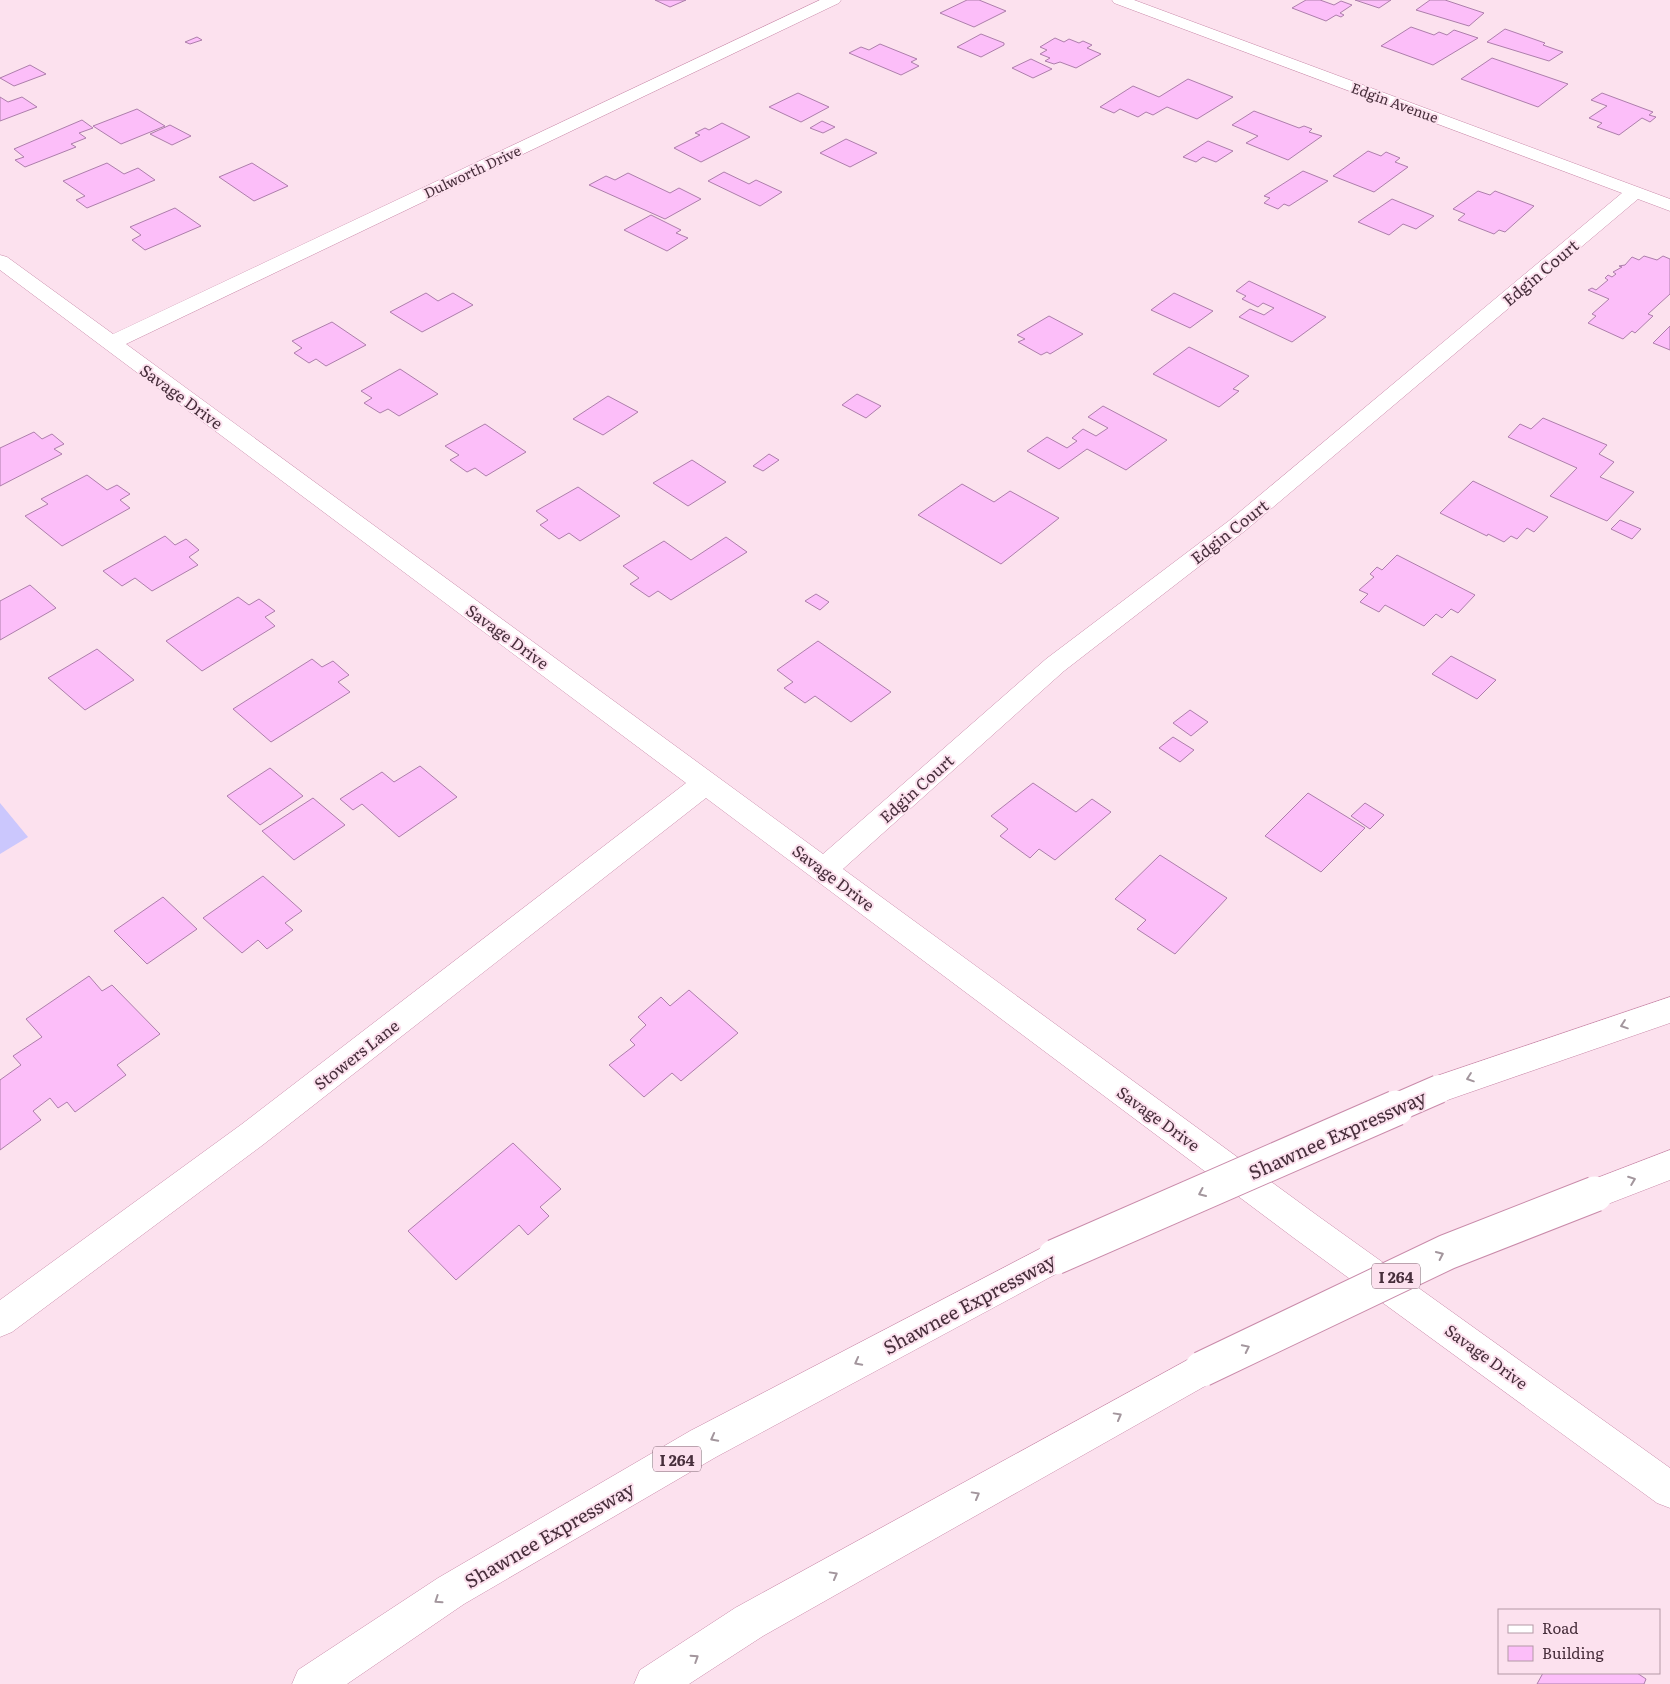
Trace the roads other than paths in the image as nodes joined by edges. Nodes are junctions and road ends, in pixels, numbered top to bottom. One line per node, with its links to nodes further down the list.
1 (833, 0): 6 (main road, Dulworth Drive)
2 (1120, 0): 3 (main road, Edgin Avenue)
3 (1635, 192): 4 (main road, Edgin Avenue); 8 (main road, Edgin Court)
4 (1670, 205)
5 (0, 261): 6 (main road, Savage Drive)
6 (111, 343): 7 (main road, Savage Drive)
7 (707, 782): 8 (main road, Savage Drive); 11 (main road, Stowers Lane)
8 (823, 870): 12 (main road, Savage Drive)
9 (1670, 1010): 13 (main road, Shawnee Expressway / I 264, one-way to 13, bridge)
10 (1670, 1165): 14 (main road, I 264, one-way to 10, bridge)
11 (0, 1320)
12 (1670, 1490)
13 (312, 1684)
14 (654, 1684)

